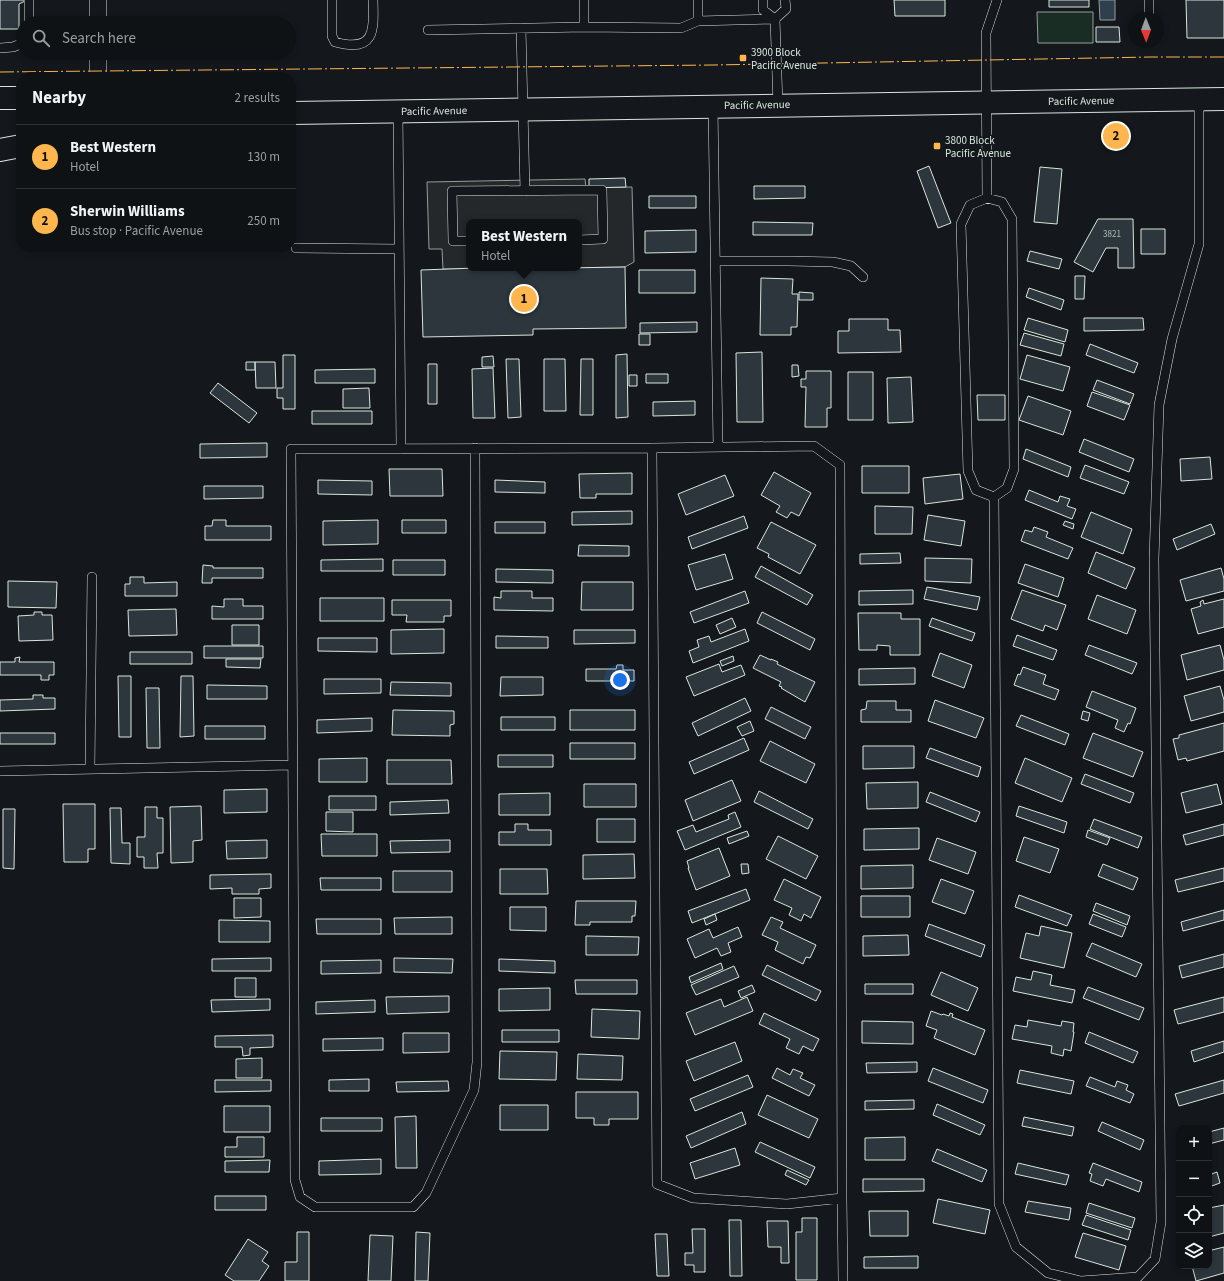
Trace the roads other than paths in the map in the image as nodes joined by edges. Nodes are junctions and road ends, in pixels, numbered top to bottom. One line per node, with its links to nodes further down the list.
1 (29, 0): 12 (lane)
2 (98, 0): 13 (street)
3 (332, 0): 4 (lane)
4 (374, 0)
5 (584, 0): 16 (lane)
6 (698, 0): 15 (lane)
7 (763, 0): 14 (lane)
8 (786, 0): 14 (lane)
9 (997, 0): 27 (lane)
10 (1149, 0): 11 (lane)
11 (1149, 12)
12 (29, 16)
13 (98, 16)
14 (775, 19): 15 (lane); 28 (lane)
15 (698, 21): 16 (lane)
16 (584, 27): 17 (lane)
17 (521, 28): 18 (lane); 30 (lane)
18 (428, 30)
19 (16, 46): 20 (lane)
20 (0, 48)
21 (98, 60): 22 (street)
22 (98, 72)
23 (0, 98): 24 (highway)
24 (16, 98)
25 (1200, 99): 26 (highway, Pacific Avenue); 27 (highway, Pacific Avenue); 47 (lane)
26 (1224, 99)
27 (987, 103): 28 (highway, Pacific Avenue); 36 (lane)
28 (778, 105): 29 (highway, Pacific Avenue)
29 (713, 106): 30 (highway, Pacific Avenue); 41 (lane)
30 (523, 109): 31 (highway, Pacific Avenue); 35 (lane)
31 (398, 111): 32 (highway, Pacific Avenue); 40 (lane)
32 (296, 113)
33 (16, 147): 34 (highway)
34 (0, 150)
35 (525, 191): 37 (lane); 38 (lane)
36 (987, 198): 47 (lane); 47 (lane)
37 (582, 240)
38 (466, 241)
39 (296, 248): 40 (lane)
40 (399, 248): 44 (lane)
41 (715, 262): 42 (lane); 43 (lane)
42 (864, 277)
43 (718, 447): 46 (lane); 52 (lane)
44 (401, 448): 45 (lane); 49 (lane)
45 (475, 448): 46 (lane); 49 (lane)
46 (652, 448): 52 (lane)
47 (994, 497)
48 (92, 577): 50 (lane)
49 (293, 765): 50 (lane)
50 (90, 769): 51 (lane)
51 (0, 771)
52 (842, 1198): 53 (lane)
53 (843, 1281)

